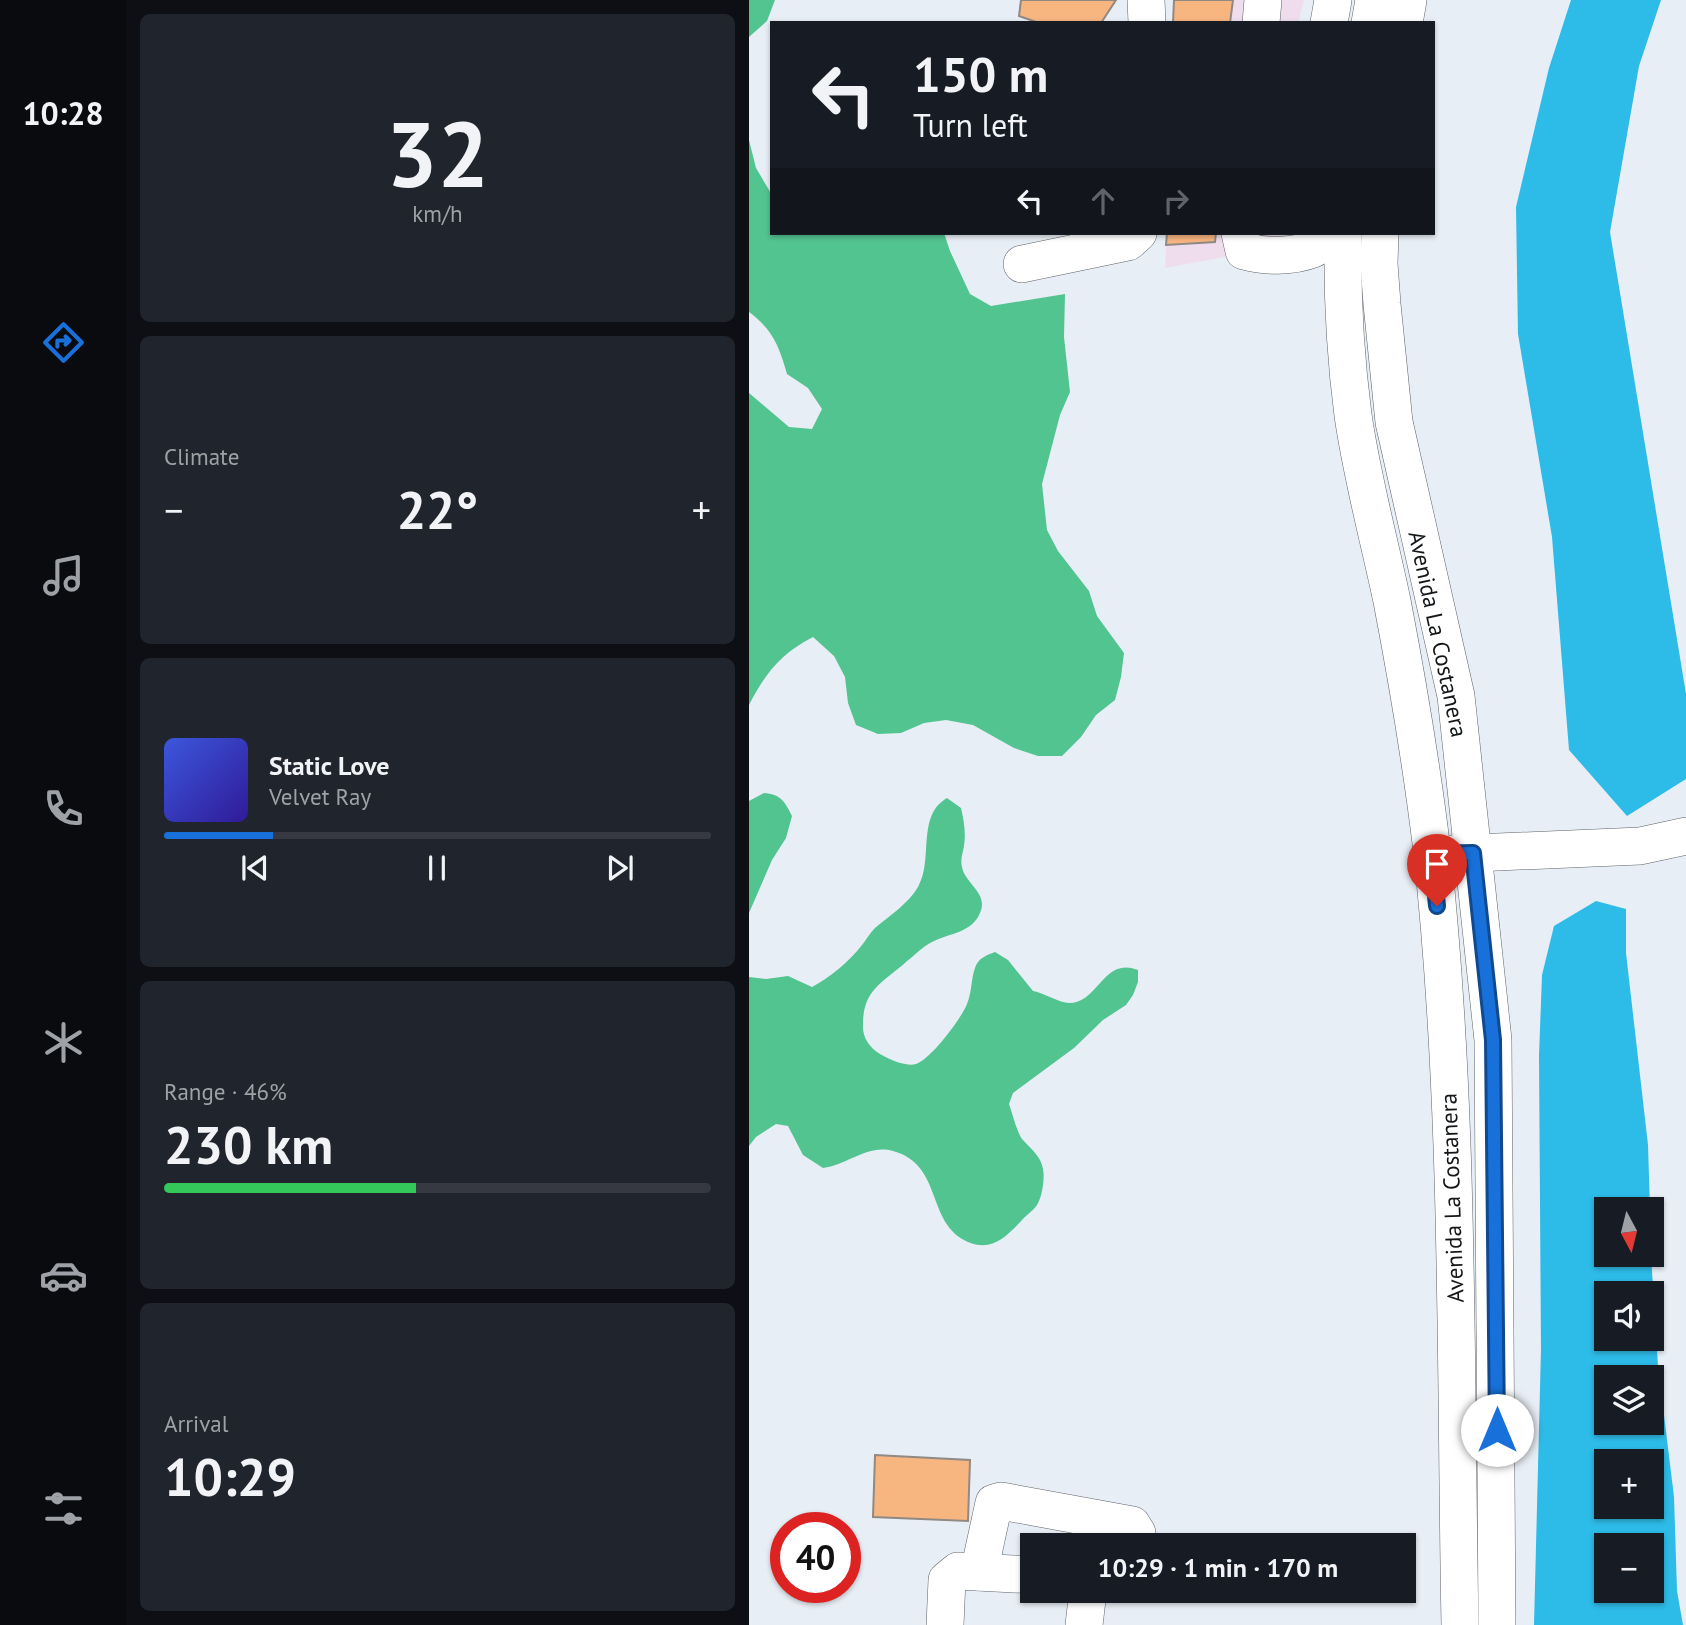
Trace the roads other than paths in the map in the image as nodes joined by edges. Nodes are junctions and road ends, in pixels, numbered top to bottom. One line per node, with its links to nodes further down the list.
1 (1146, 0): 6 (street)
2 (1263, 0): 7 (street)
3 (1333, 0): 8 (street)
4 (1374, 0): 9 (street)
5 (1408, 0): 10 (street)
6 (1147, 21)
7 (1261, 21)
8 (1329, 21)
9 (1370, 21)
10 (1403, 21)
11 (1136, 235): 16 (street)
12 (1240, 235): 13 (street)
13 (1317, 235)
14 (1343, 235): 19 (street, Avenida La Costanera)
15 (1380, 235): 18 (street, Avenida La Costanera)
16 (1022, 264)
17 (1686, 836): 18 (street)
18 (1473, 853): 19 (street); 27 (street, Avenida La Costanera)
19 (1432, 854): 26 (street, Avenida La Costanera)
20 (1137, 1533): 21 (street)
21 (979, 1572): 22 (street); 24 (street)
22 (1020, 1574)
23 (1087, 1603): 25 (street)
24 (945, 1625)
25 (1084, 1625)
26 (1459, 1625)
27 (1497, 1625)

